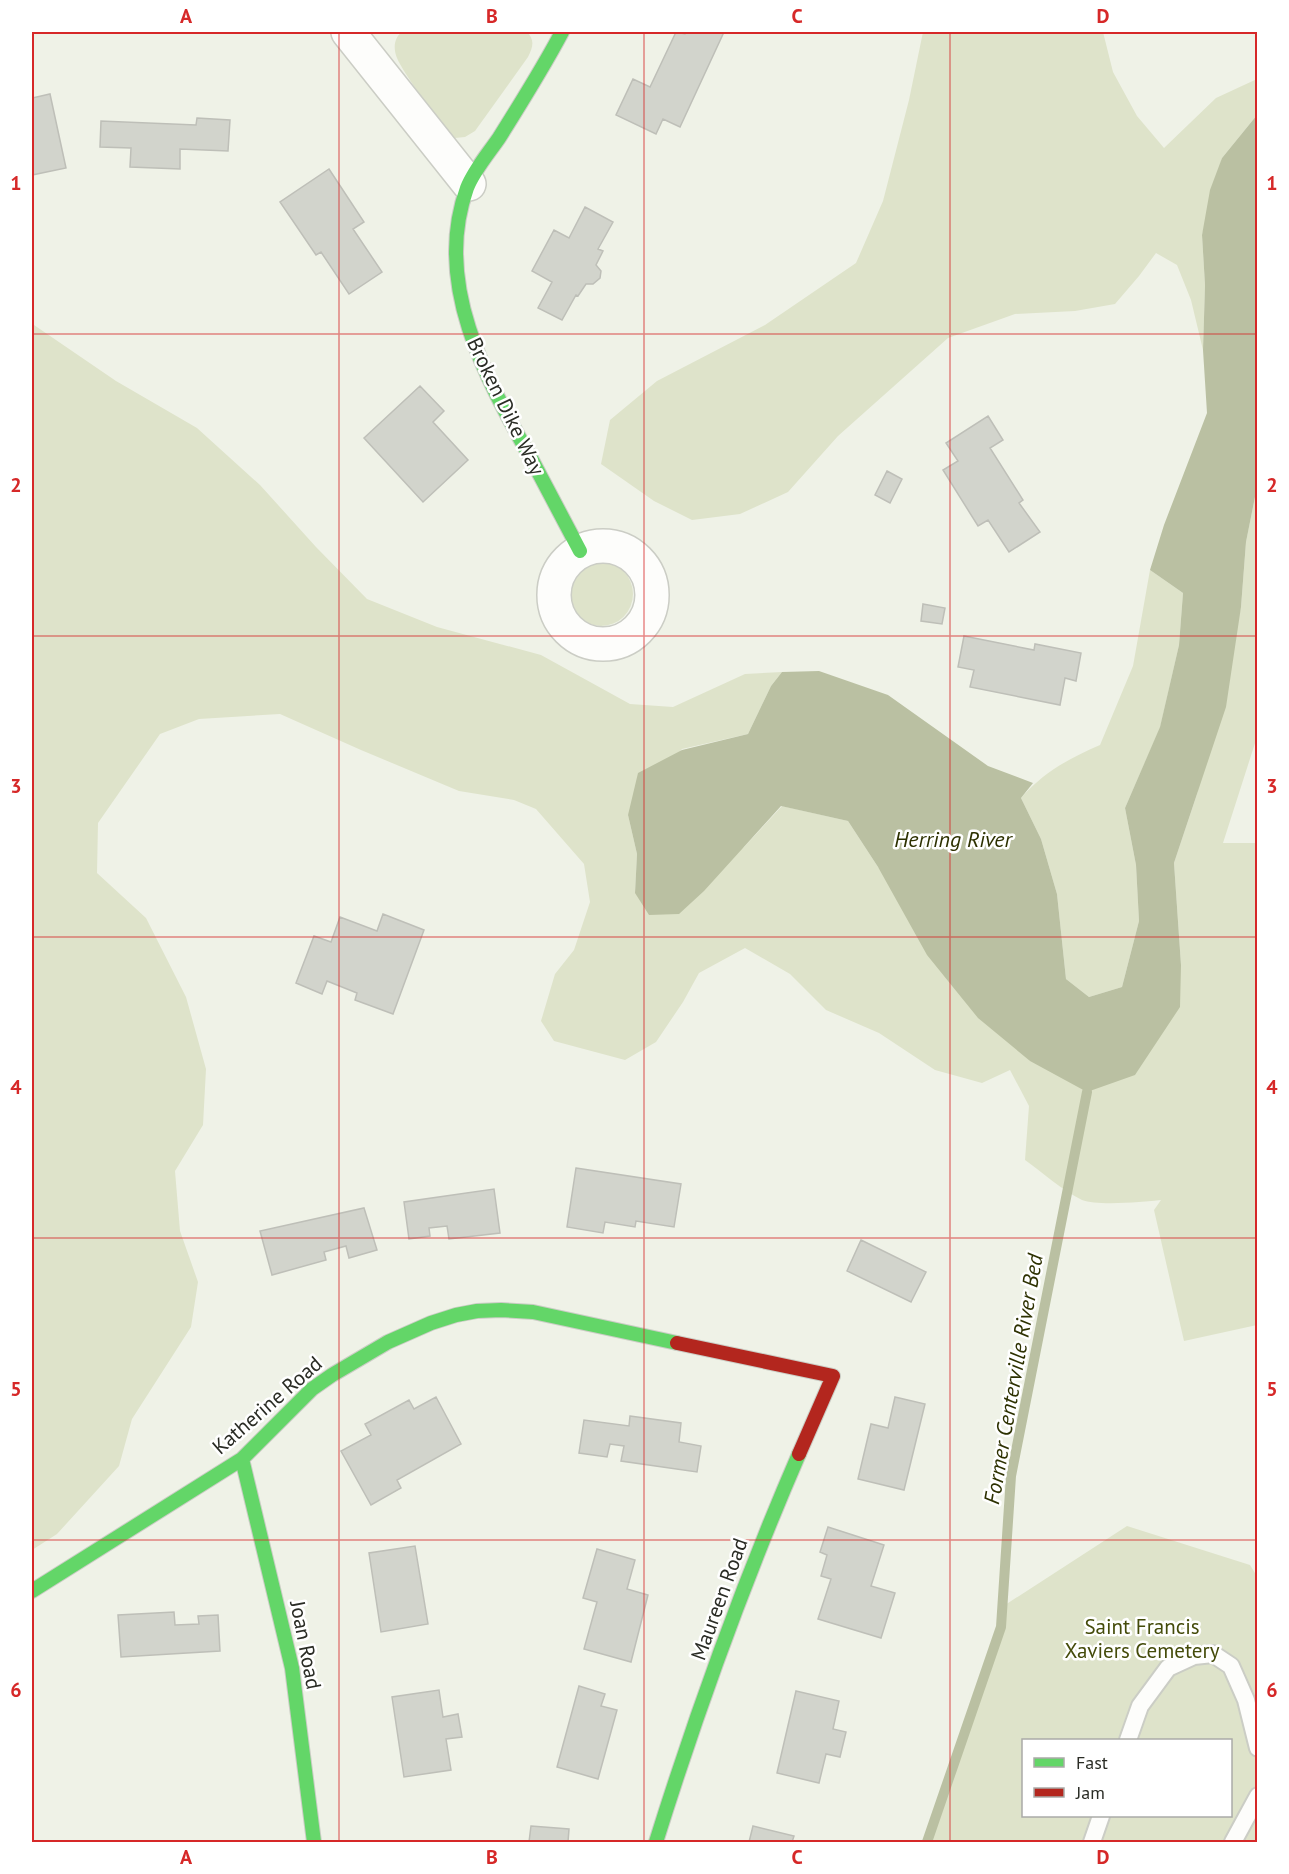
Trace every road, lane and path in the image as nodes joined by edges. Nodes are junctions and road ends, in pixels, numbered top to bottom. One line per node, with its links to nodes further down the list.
1 (348, 32): 3 (street)
2 (561, 32): 3 (street, Broken Dike Way)
3 (469, 184): 4 (street, Broken Dike Way)
4 (580, 551)
5 (833, 1376): 6 (street, Katherine Road); 13 (street, Maureen Road)
6 (242, 1459): 7 (street, Katherine Road); 12 (street, Joan Road)
7 (32, 1591)
8 (1128, 1739): 9 (lane)
9 (1257, 1748)
10 (1257, 1796): 15 (lane)
11 (1100, 1817): 14 (lane)
12 (314, 1842)
13 (656, 1842)
14 (1092, 1842)
15 (1233, 1842)

